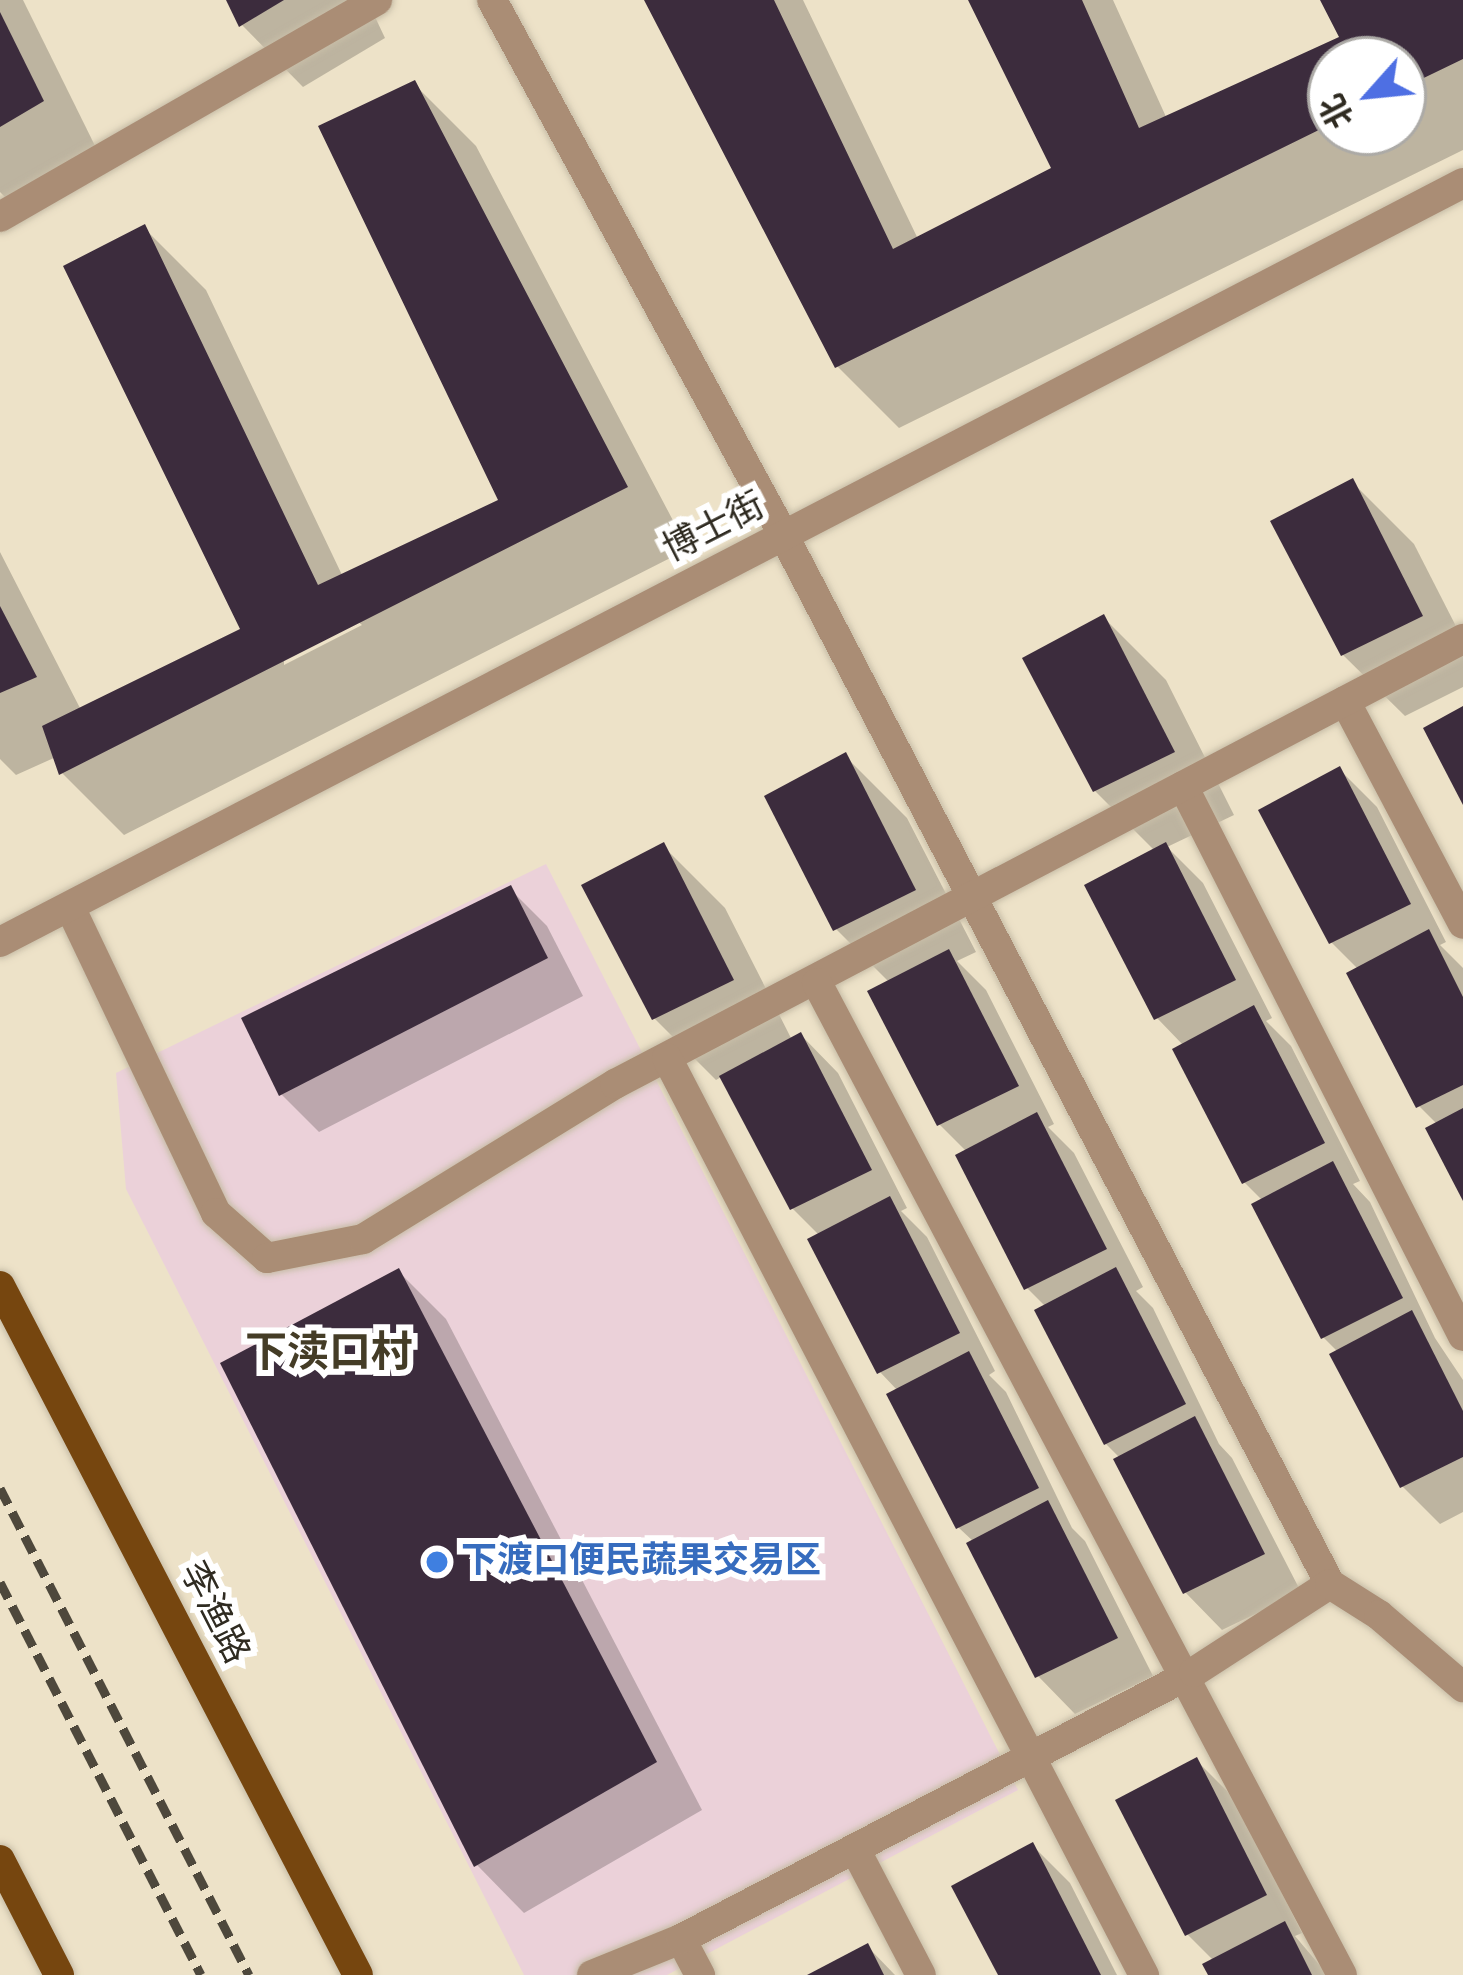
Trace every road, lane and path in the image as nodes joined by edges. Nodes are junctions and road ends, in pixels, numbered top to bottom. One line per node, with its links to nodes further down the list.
1 (377, 0): 4 (street)
2 (492, 0): 5 (street)
3 (1463, 183): 5 (street, 博士街)
4 (0, 217)
5 (784, 536): 9 (street); 10 (street, 博士街)
6 (1463, 639): 7 (street)
7 (1345, 701): 8 (street); 11 (street)
8 (1183, 785): 9 (street); 16 (street)
9 (968, 897): 13 (street); 17 (street)
10 (70, 907): 12 (street, 博士街); 14 (street)
11 (1463, 924)
12 (0, 942)
13 (817, 982): 14 (street); 18 (street)
14 (667, 1058): 20 (street)
15 (0, 1286): 25 (main road, 李渔路)
16 (1463, 1336)
17 (1330, 1584): 18 (street); 19 (street)
18 (1184, 1676): 20 (street); 30 (street)
19 (1463, 1680)
20 (1030, 1757): 21 (street); 29 (street)
21 (855, 1849): 23 (street); 28 (street)
22 (0, 1860): 24 (main road)
23 (682, 1939): 26 (street); 27 (street)
24 (59, 1975)
25 (358, 1975)
26 (592, 1975)
27 (700, 1975)
28 (921, 1975)
29 (1144, 1975)
30 (1342, 1975)

